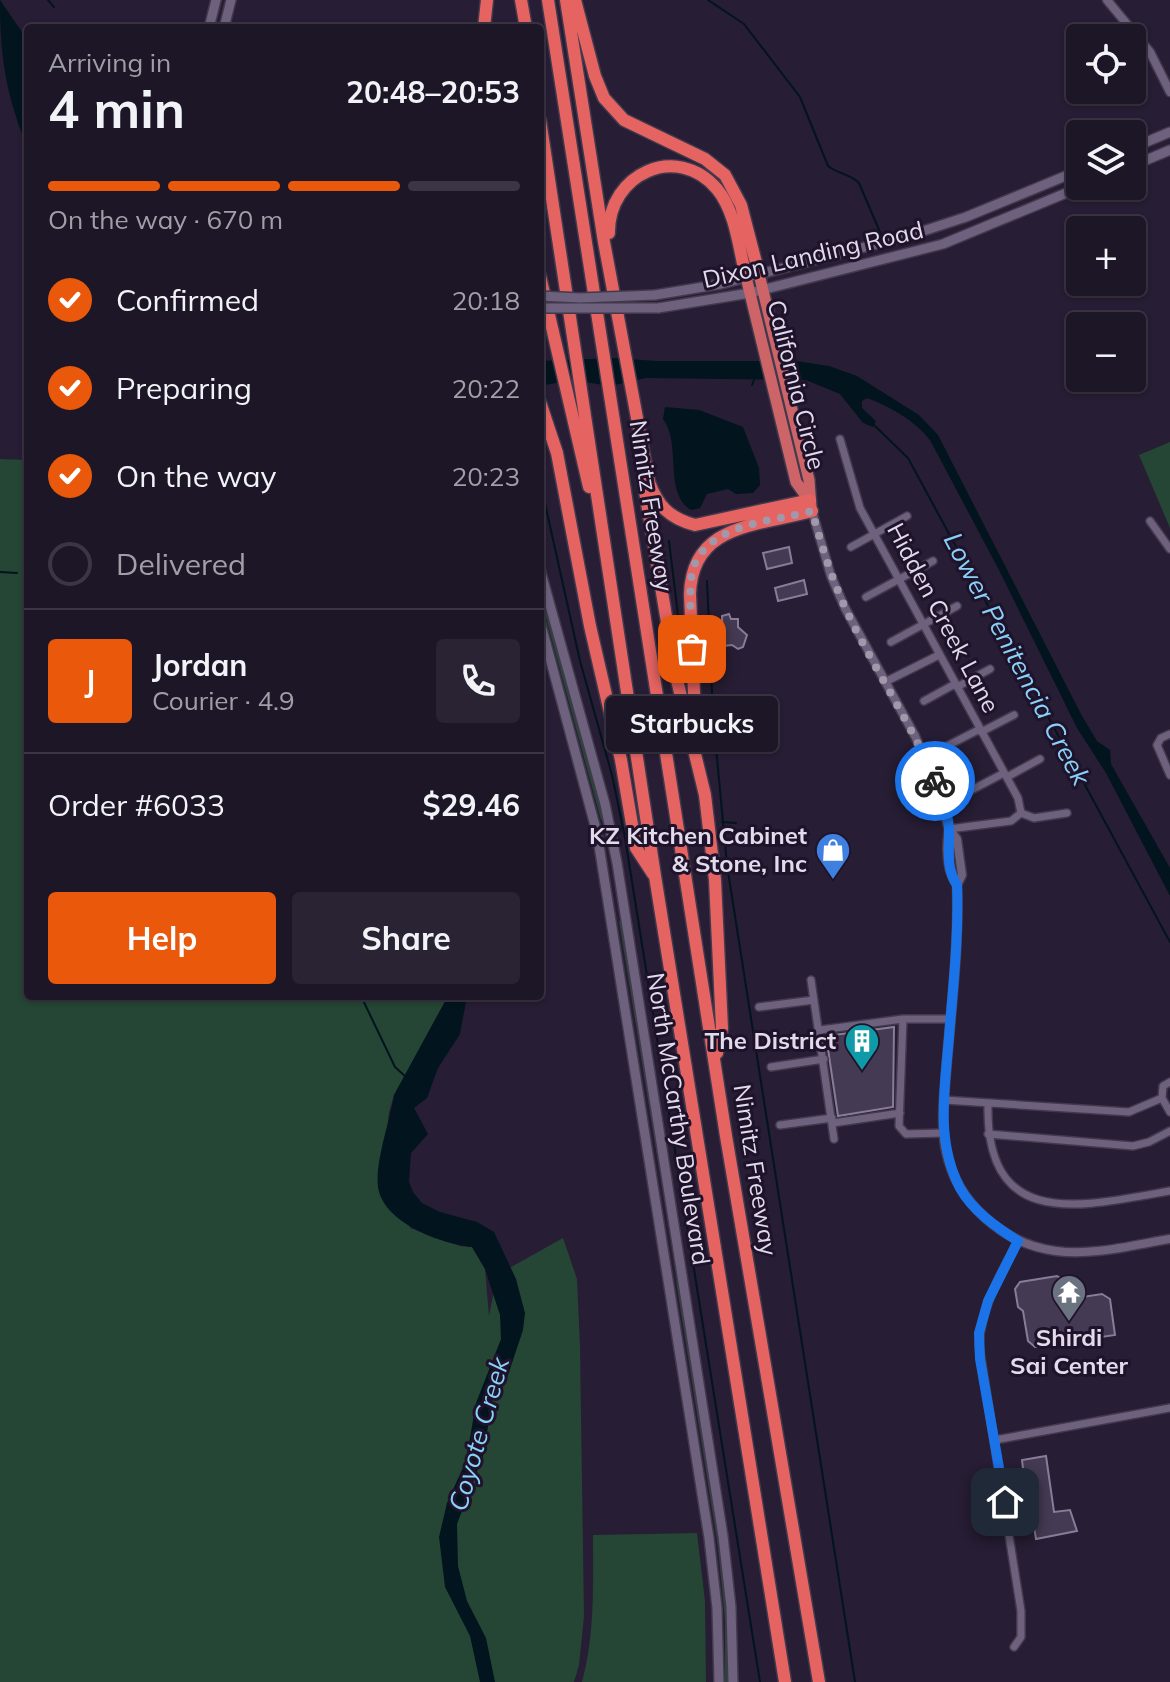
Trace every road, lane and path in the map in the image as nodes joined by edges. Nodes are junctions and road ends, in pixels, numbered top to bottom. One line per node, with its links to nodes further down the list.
1 (216, 0): 9 (main road)
2 (231, 0): 10 (main road)
3 (487, 0): 11 (highway)
4 (521, 0): 12 (highway)
5 (548, 0): 75 (highway, Nimitz Freeway)
6 (566, 0): 22 (highway)
7 (575, 0): 21 (highway)
8 (1107, 0): 13 (street)
9 (210, 24)
10 (225, 24)
11 (484, 24)
12 (525, 24)
13 (1170, 92)
14 (1170, 132): 15 (main road)
15 (1146, 142)
16 (544, 146): 29 (highway, Nimitz Freeway)
17 (1170, 150): 18 (main road)
18 (1146, 160)
19 (1066, 176): 21 (main road, Dixon Landing Road)
20 (1066, 193): 23 (main road, Dixon Landing Road)
21 (753, 275): 22 (highway); 23 (highway, California Circle); 25 (main road, Dixon Landing Road, bridge)
22 (613, 284): 28 (highway)
23 (756, 291): 26 (main road, Dixon Landing Road, bridge); 27 (highway, California Circle)
24 (544, 292): 29 (highway)
25 (544, 296)
26 (544, 308)
27 (770, 348): 32 (highway, California Circle); 32 (highway, California Circle)
28 (633, 405): 32 (highway); 58 (highway)
29 (578, 406): 65 (highway, Nimitz Freeway)
30 (544, 411): 65 (highway)
31 (840, 439): 35 (street, Hidden Creek Lane)
32 (811, 506): 48 (street, California Circle); 58 (highway)
33 (907, 516): 35 (street)
34 (1150, 521): 37 (street)
35 (875, 534): 36 (street); 39 (street, Hidden Creek Lane)
36 (851, 547)
37 (1170, 549)
38 (933, 561): 39 (street)
39 (900, 579): 41 (street); 43 (street, Hidden Creek Lane)
40 (544, 583): 51 (main road, North McCarthy Boulevard)
41 (866, 597)
42 (957, 606): 43 (street)
43 (924, 623): 45 (street); 46 (street, Hidden Creek Lane)
44 (544, 636): 53 (main road, North McCarthy Boulevard)
45 (891, 642)
46 (939, 655): 48 (street); 49 (street, Hidden Creek Lane)
47 (990, 669): 49 (street)
48 (885, 682): 64 (street, California Circle)
49 (956, 686): 50 (street); 54 (street, Hidden Creek Lane)
50 (924, 701)
51 (581, 715): 53 (main road); 68 (main road, North McCarthy Boulevard)
52 (1014, 715): 54 (street)
53 (567, 720): 69 (main road, North McCarthy Boulevard)
54 (980, 730): 56 (street); 59 (street, Hidden Creek Lane)
55 (1170, 734): 60 (street)
56 (947, 746)
57 (1040, 759): 59 (street)
58 (697, 760): 75 (highway)
59 (1005, 775): 61 (street); 62 (street, Hidden Creek Lane)
60 (1170, 775)
61 (962, 795)
62 (1021, 813): 63 (street); 64 (street)
63 (1067, 813)
64 (949, 829): 72 (street, California Circle)
65 (655, 876): 99 (highway, Nimitz Freeway)
66 (811, 980): 67 (street)
67 (814, 1000): 70 (street); 73 (street)
68 (639, 1001): 69 (main road); 90 (main road, North McCarthy Boulevard)
69 (625, 1004): 91 (main road, North McCarthy Boulevard)
70 (759, 1007)
71 (903, 1019): 72 (street); 73 (street); 82 (street)
72 (950, 1019): 79 (street, California Circle)
73 (820, 1030): 74 (street)
74 (824, 1059): 76 (street); 83 (street)
75 (715, 1060): 100 (highway, Nimitz Freeway)
76 (771, 1067)
77 (1170, 1082): 78 (street)
78 (1162, 1098): 80 (street); 81 (street)
79 (944, 1100): 80 (street); 86 (street, California Circle)
80 (988, 1104): 87 (street)
81 (1170, 1112)
82 (900, 1113): 83 (street); 86 (street)
83 (832, 1120): 84 (street); 88 (street)
84 (780, 1125)
85 (1170, 1131): 87 (street)
86 (944, 1133): 93 (street, California Circle)
87 (988, 1134): 89 (street)
88 (834, 1139)
89 (1170, 1191)
90 (671, 1203): 91 (main road); 98 (main road, North McCarthy Boulevard)
91 (657, 1205): 97 (main road, North McCarthy Boulevard)
92 (1170, 1239): 93 (street, California Circle)
93 (1018, 1241): 95 (street)
94 (1170, 1408): 95 (street)
95 (995, 1440): 96 (street)
96 (1014, 1647)
97 (719, 1682)
98 (733, 1682)
99 (785, 1682)
100 (819, 1682)

